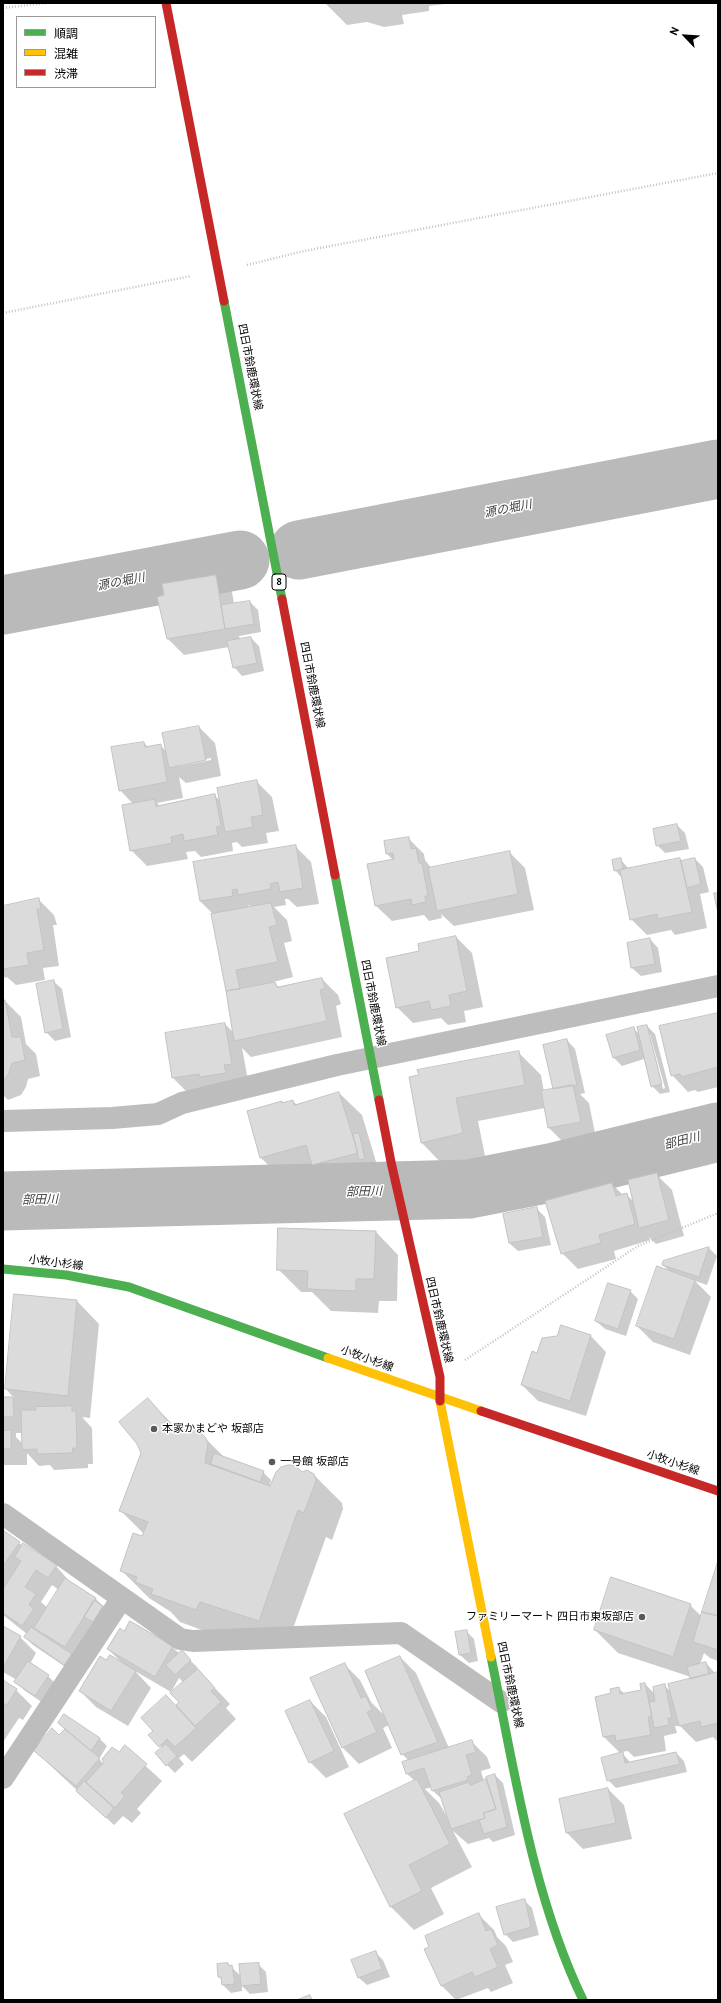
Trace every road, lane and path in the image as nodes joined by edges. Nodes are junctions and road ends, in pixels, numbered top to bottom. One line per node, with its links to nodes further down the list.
1 (46, 3): 3 (path)
2 (166, 3): 5 (main road, 四日市鈴鹿環状線 / 8)
3 (3, 8)
4 (718, 174): 5 (path)
5 (219, 271): 6 (path); 8 (main road, 四日市鈴鹿環状線 / 8)
6 (3, 314)
7 (718, 986): 8 (street)
8 (372, 1057): 9 (street); 12 (main road, 四日市鈴鹿環状線 / 8)
9 (3, 1121)
10 (718, 1213): 12 (path)
11 (3, 1269): 13 (main road, 小牧小杉線)
12 (440, 1377): 13 (main road, 四日市鈴鹿環状線 / 8)
13 (439, 1397): 14 (main road, 小牧小杉線); 17 (main road, 四日市鈴鹿環状線 / 8)
14 (718, 1491)
15 (3, 1514): 16 (street)
16 (122, 1598): 17 (street); 18 (street)
17 (501, 1702): 19 (main road, 四日市鈴鹿環状線 / 8)
18 (3, 1778)
19 (583, 2000)

